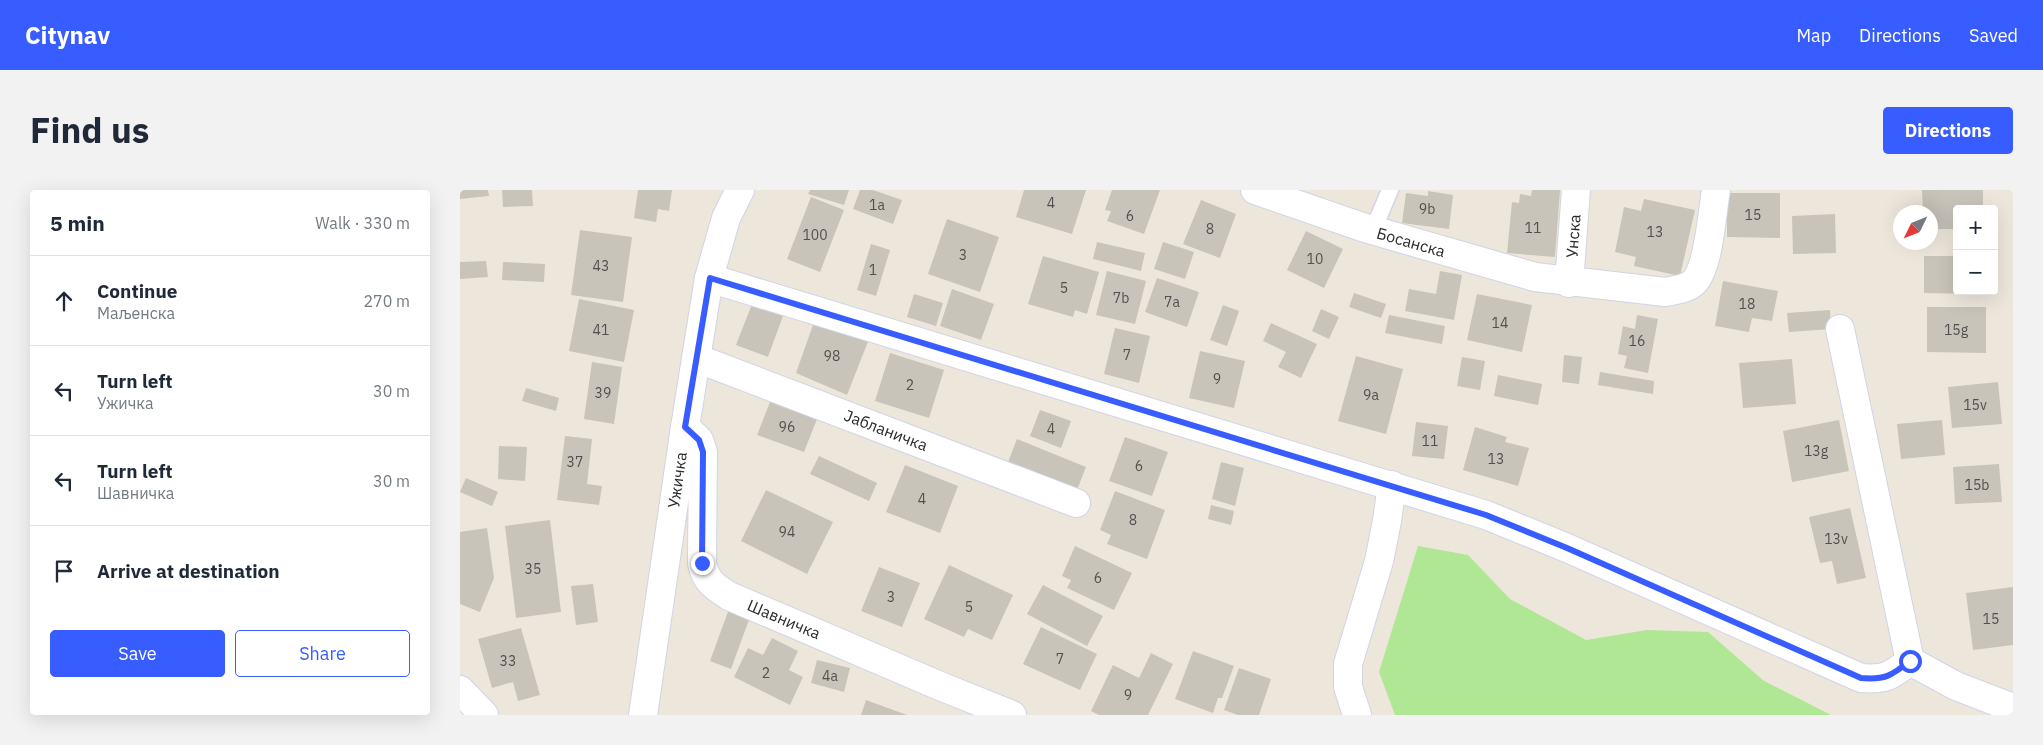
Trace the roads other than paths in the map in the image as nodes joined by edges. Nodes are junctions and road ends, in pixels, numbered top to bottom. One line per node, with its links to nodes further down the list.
1 (740, 190): 7 (street, Ужичка)
2 (1255, 190): 6 (street, Босанска)
3 (1390, 190): 6 (lane)
4 (1576, 190): 8 (street, Унска)
5 (1716, 190): 8 (street, Босанска)
6 (1372, 230): 8 (street, Босанска)
7 (710, 278): 10 (street, Ужичка); 12 (street)
8 (1570, 283)
9 (1840, 328): 14 (street)
10 (696, 358): 11 (street, Ужичка); 13 (street, Јабланичка)
11 (685, 427): 18 (street, Ужичка); 19 (street, Шавничка)
12 (1392, 485): 14 (street); 20 (street)
13 (1076, 502)
14 (1910, 661): 16 (street)
15 (460, 690): 17 (street)
16 (2013, 708)
17 (484, 715)
18 (643, 715)
19 (1012, 715)
20 (1357, 715)

